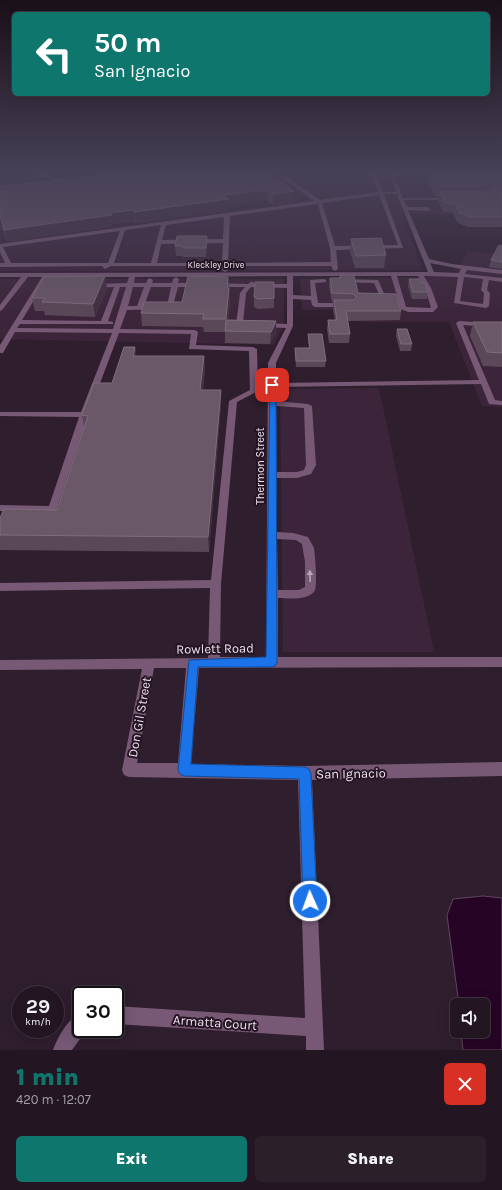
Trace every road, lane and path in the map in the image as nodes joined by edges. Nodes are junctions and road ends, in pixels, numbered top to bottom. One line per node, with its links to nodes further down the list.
1 (185, 220): 6 (street)
2 (227, 220): 8 (street)
3 (326, 220): 11 (street)
4 (391, 220): 11 (street)
5 (410, 220): 12 (street)
6 (164, 223): 7 (street); 9 (street)
7 (123, 228): 10 (street); 15 (street)
8 (226, 241): 9 (street); 19 (street)
9 (159, 242): 18 (street)
10 (0, 246): 17 (street)
11 (333, 248): 16 (street)
12 (428, 260): 20 (street); 38 (street)
13 (0, 264): 17 (street)
14 (64, 264): 15 (street); 17 (street); 24 (street)
15 (111, 264): 18 (street); 25 (street); 26 (street)
16 (334, 264): 19 (street); 33 (street)
17 (9, 265)
18 (153, 265): 19 (street)
19 (225, 265): 30 (street)
20 (465, 267): 21 (street); 40 (street)
21 (502, 272)
22 (26, 274): 23 (street, Kleckley Drive); 39 (street, Kleckley Drive); 61 (street)
23 (46, 274): 24 (street, Kleckley Drive); 48 (street)
24 (60, 274): 25 (street, Kleckley Drive)
25 (100, 274): 26 (street, Kleckley Drive)
26 (114, 274): 27 (street, Kleckley Drive)
27 (133, 274): 28 (street, Kleckley Drive); 46 (street)
28 (152, 274): 29 (street, Kleckley Drive); 52 (street)
29 (177, 274): 30 (street, Kleckley Drive); 53 (street)
30 (225, 274): 31 (street, Kleckley Drive)
31 (254, 274): 32 (street, Kleckley Drive); 47 (street)
32 (290, 274): 41 (street, Kleckley Drive); 54 (street, Thermon Street)
33 (336, 274): 34 (street, Kleckley Drive); 41 (street, Kleckley Drive)
34 (355, 274): 35 (street, Kleckley Drive); 44 (street)
35 (375, 274): 36 (street, Kleckley Drive); 45 (street)
36 (393, 274): 37 (street, Kleckley Drive); 37 (street)
37 (420, 274): 38 (street, Kleckley Drive)
38 (432, 274): 40 (street, Kleckley Drive)
39 (0, 275)
40 (461, 275): 42 (street, Kleckley Drive); 42 (street)
41 (324, 278): 44 (street); 56 (street)
42 (486, 278): 43 (street, Kleckley Drive)
43 (502, 280)
44 (357, 281): 45 (street)
45 (376, 281): 57 (street)
46 (130, 285): 51 (street); 52 (street); 59 (street)
47 (250, 285): 53 (street); 54 (street); 64 (street)
48 (39, 286): 49 (street); 62 (street)
49 (47, 286)
50 (86, 286): 51 (street)
51 (118, 286): 63 (street)
52 (148, 286): 53 (street); 60 (street)
53 (175, 286): 60 (street)
54 (290, 286): 55 (street, Thermon Street)
55 (290, 297): 56 (street); 64 (street, Thermon Street)
56 (314, 298): 58 (street)
57 (383, 298)
58 (352, 306)
59 (124, 308): 60 (street); 66 (street)
60 (140, 308)
61 (0, 309)
62 (17, 322): 63 (street); 67 (street)
63 (104, 323): 66 (street)
64 (290, 326): 71 (street, Thermon Street)
65 (502, 326): 70 (street)
66 (117, 327): 67 (street); 75 (street); 79 (street)
67 (12, 330): 68 (street)
68 (2, 344): 69 (street)
69 (0, 351)
70 (484, 382): 71 (street); 73 (street)
71 (272, 385): 72 (street, Thermon Street)
72 (272, 403): 76 (street, Thermon Street); 76 (street)
73 (502, 403)
74 (0, 414): 75 (street)
75 (84, 415): 77 (street)
76 (272, 475): 78 (street, Thermon Street)
77 (0, 508)
78 (272, 536): 81 (street, Thermon Street); 81 (street, one-way to 78)
79 (216, 584): 80 (street); 86 (street)
80 (0, 587)
81 (272, 594): 82 (street, Thermon Street)
82 (272, 662): 83 (street, Rowlett Road); 86 (street, Rowlett Road)
83 (502, 662)
84 (149, 663): 85 (street, Rowlett Road); 87 (street, Rowlett Road); 89 (street, Don Gil Street)
85 (192, 663): 86 (street, Rowlett Road); 90 (street)
86 (214, 663)
87 (0, 664)
88 (502, 769): 91 (street, San Ignacio)
89 (129, 770): 90 (street, San Ignacio)
90 (184, 770): 91 (street, San Ignacio)
91 (305, 774): 93 (street)
92 (124, 1016): 93 (street, Armatta Court)
93 (314, 1028): 96 (street)
94 (72, 1034): 95 (street)
95 (64, 1045)
96 (315, 1050)

